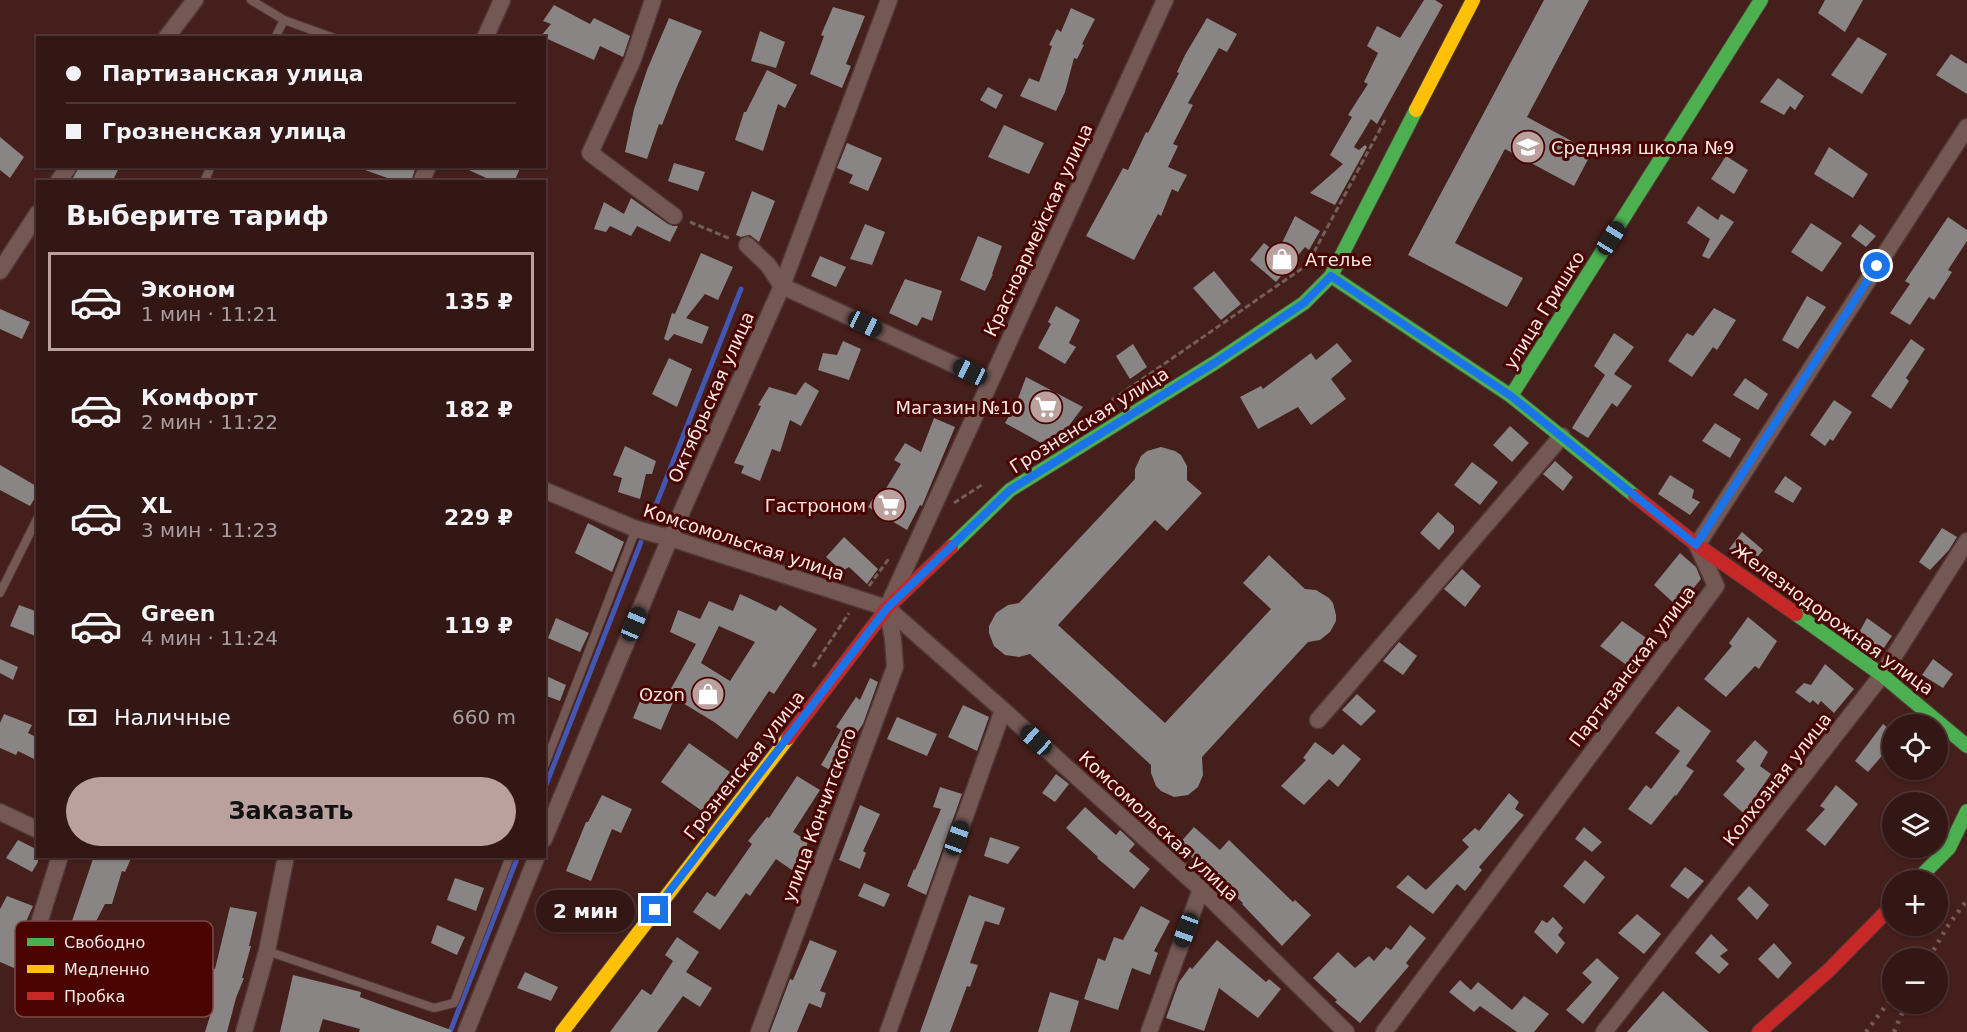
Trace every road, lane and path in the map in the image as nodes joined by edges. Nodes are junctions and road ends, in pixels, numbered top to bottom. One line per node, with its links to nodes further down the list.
1 (195, 0): 10 (street)
2 (251, 0): 9 (lane)
3 (502, 0): 13 (street)
4 (653, 0): 17 (street)
5 (889, 0): 21 (street, Октябрьская улица)
6 (1165, 0): 22 (street, Красноармейская улица)
7 (1473, 0): 20 (street, Грозненская улица)
8 (1761, 0): 23 (street, улица Гришко)
9 (284, 20): 11 (lane); 12 (lane)
10 (168, 36)
11 (276, 36)
12 (328, 36)
13 (486, 36)
14 (1390, 112): 24 (path)
15 (1967, 127): 33 (street)
16 (36, 216): 19 (street)
17 (674, 216): 18 (path)
18 (747, 245): 21 (street)
19 (0, 271)
20 (1331, 276): 23 (street, Железнодорожная улица); 35 (street, Грозненская улица)
21 (782, 286): 22 (street); 31 (street, Октябрьская улица)
22 (990, 381): 28 (street, Красноармейская улица)
23 (1511, 396): 25 (street, Железнодорожная улица)
24 (1110, 401)
25 (1562, 436): 33 (street, Железнодорожная улица); 38 (street)
26 (986, 482): 28 (path)
27 (546, 491): 30 (street, Комсомольская улица)
28 (928, 520): 35 (street, Красноармейская улица)
29 (36, 522): 34 (lane)
30 (636, 529): 31 (street, Комсомольская улица); 40 (lane)
31 (670, 538): 35 (street, Комсомольская улица); 44 (street, Октябрьская улица)
32 (1967, 541): 36 (street, Колхозная улица)
33 (1696, 545): 36 (street, Железнодорожная улица); 61 (street, Партизанская улица)
34 (0, 593)
35 (887, 608): 37 (street, Комсомольская улица); 56 (street, Грозненская улица); 57 (street, улица Кончитского)
36 (1882, 675): 39 (street, Железнодорожная улица); 62 (street, Колхозная улица)
37 (1003, 710): 50 (street, Комсомольская улица); 58 (street)
38 (1318, 720)
39 (1967, 746)
40 (546, 762)
41 (1967, 811): 49 (street)
42 (0, 812): 43 (street)
43 (36, 829)
44 (546, 834)
45 (59, 858): 52 (street)
46 (286, 858): 53 (street)
47 (509, 858): 53 (lane)
48 (536, 858): 55 (street)
49 (1927, 870)
50 (1201, 889): 59 (street); 60 (street, Комсомольская улица)
51 (1882, 916): 63 (street)
52 (40, 921)
53 (267, 951): 54 (street)
54 (244, 1032)
55 (466, 1032)
56 (562, 1032)
57 (759, 1032)
58 (888, 1032)
59 (1149, 1032)
60 (1346, 1032)
61 (1384, 1032)
62 (1604, 1032)
63 (1759, 1032)

